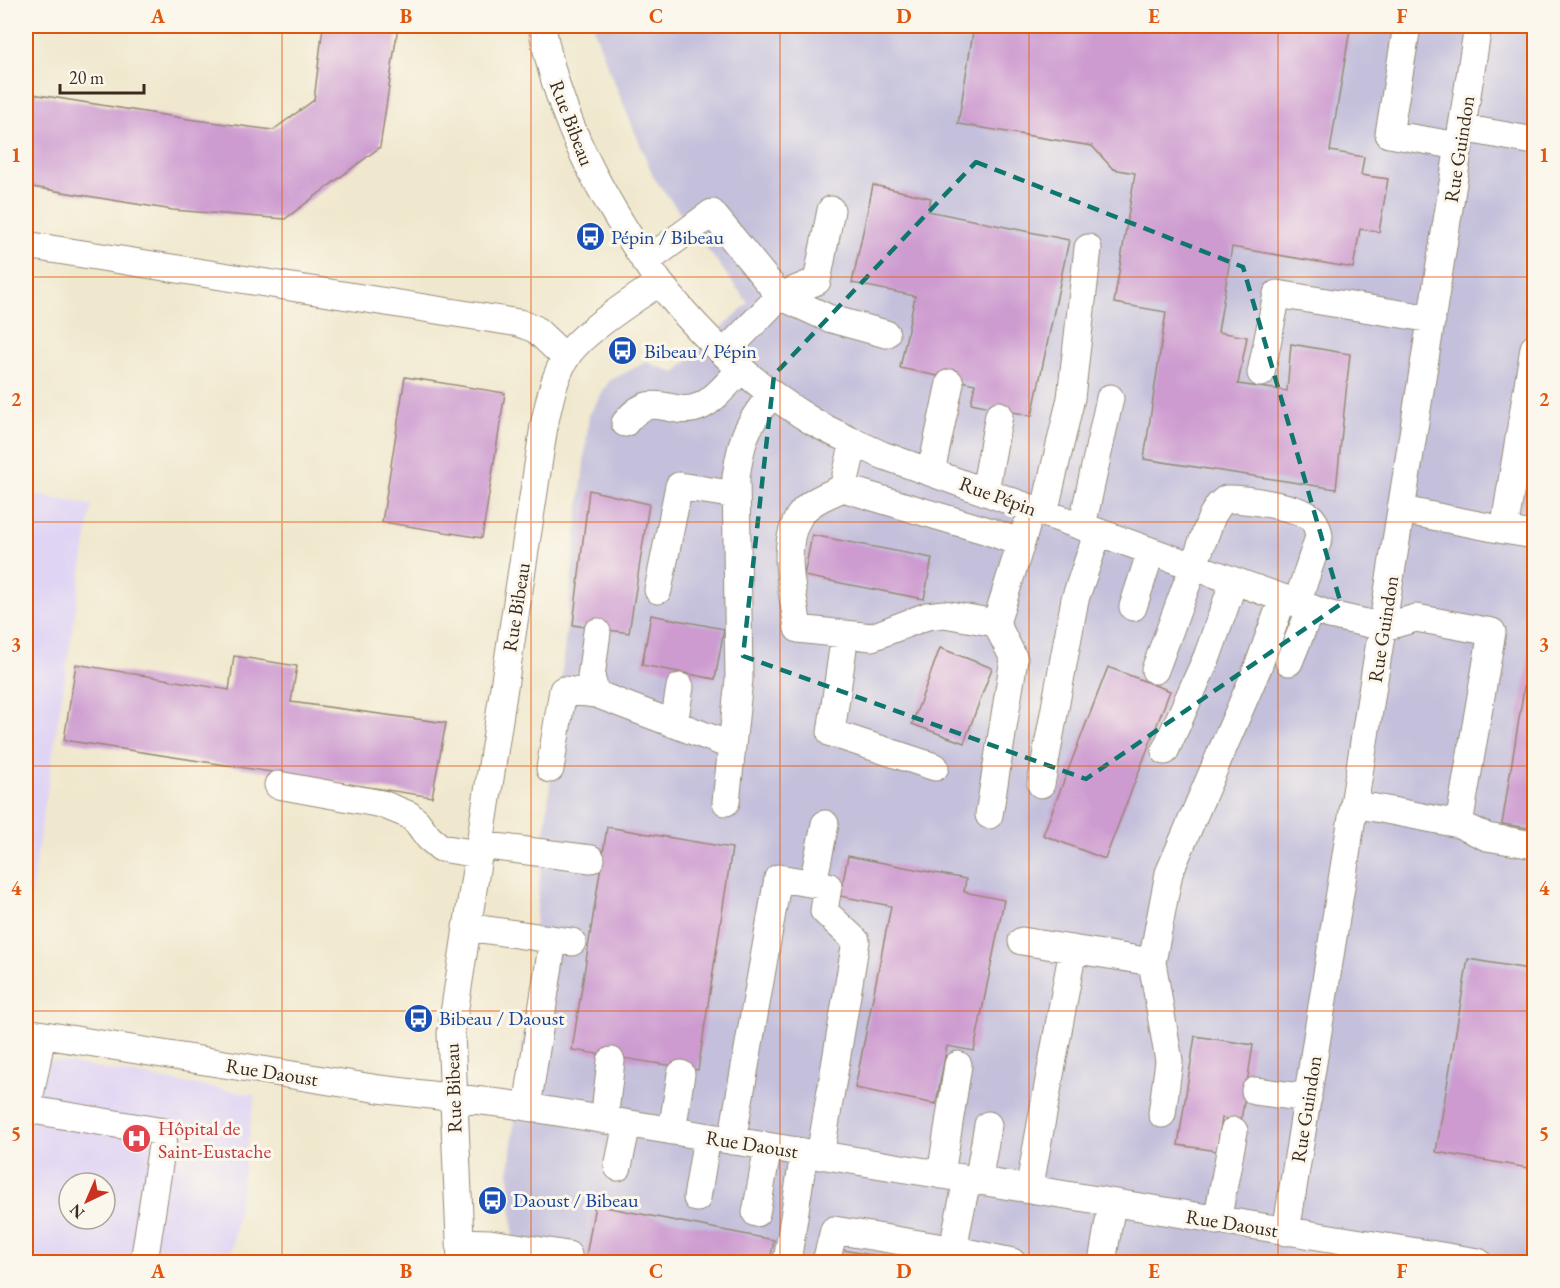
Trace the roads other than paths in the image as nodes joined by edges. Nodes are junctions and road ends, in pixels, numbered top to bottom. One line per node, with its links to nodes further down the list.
1 (542, 26): 9 (street, Rue Bibeau)
2 (1407, 26): 4 (street)
3 (1478, 26): 4 (street, Rue Guindon)
4 (1460, 137): 5 (street); 11 (street, Rue Guindon)
5 (1534, 141)
6 (831, 210): 10 (street)
7 (26, 245): 14 (street)
8 (1088, 248): 27 (street)
9 (652, 272): 10 (street); 14 (street, Rue Bibeau); 15 (street, Rue Pépin)
10 (780, 296): 12 (street); 15 (street)
11 (1432, 319): 16 (street); 28 (street, Rue Guindon)
12 (886, 333)
13 (1534, 348): 30 (street)
14 (566, 358): 60 (street, Rue Bibeau)
15 (733, 361): 18 (street, Rue Pépin); 21 (street)
16 (1261, 373)
17 (950, 383): 23 (street)
18 (772, 394): 22 (street, Rue Pépin); 26 (street)
19 (1110, 398): 29 (street)
20 (999, 415): 25 (street)
21 (625, 423)
22 (854, 442): 23 (street, Rue Pépin); 24 (street)
23 (931, 472): 25 (street, Rue Pépin)
24 (843, 488): 32 (street); 42 (street)
25 (985, 491): 27 (street, Rue Pépin)
26 (736, 495): 36 (street); 48 (street)
27 (1038, 510): 29 (street, Rue Pépin); 32 (street)
28 (1402, 510): 30 (street); 40 (street, Rue Guindon)
29 (1090, 529): 33 (street, Rue Pépin); 52 (street)
30 (1504, 530): 31 (street)
31 (1534, 535)
32 (1021, 543): 39 (street)
33 (1151, 551): 34 (street, Rue Pépin); 38 (street)
34 (1194, 566): 35 (street, Rue Pépin); 37 (street); 44 (street)
35 (1234, 580): 37 (street, Rue Pépin); 49 (street)
36 (658, 590)
37 (1297, 603): 40 (street, Rue Pépin); 43 (street); 66 (street)
38 (1133, 607)
39 (996, 623): 42 (street); 56 (street)
40 (1384, 627): 55 (street, Rue Guindon); 58 (street)
41 (597, 632): 46 (street)
42 (845, 634): 50 (street)
43 (1289, 662)
44 (1155, 670)
45 (680, 687): 47 (street)
46 (596, 694): 47 (street); 51 (street)
47 (674, 724): 48 (street)
48 (732, 746): 54 (street)
49 (1165, 752)
50 (935, 767)
51 (550, 769)
52 (1041, 784)
53 (278, 785): 60 (street)
54 (726, 802)
55 (1355, 804): 58 (street); 74 (street, Rue Guindon)
56 (989, 815)
57 (825, 824): 62 (street)
58 (1459, 824): 59 (street)
59 (1534, 845)
60 (479, 849): 61 (street); 63 (street, Rue Bibeau)
61 (591, 859)
62 (813, 884): 82 (street); 84 (street)
63 (466, 927): 73 (street, Rue Bibeau); 75 (street)
64 (1022, 940): 65 (street)
65 (1072, 949): 66 (street); 87 (street)
66 (1152, 962): 77 (street)
67 (34, 1033): 72 (street); 73 (street, Rue Daoust)
68 (611, 1061): 78 (street)
69 (958, 1065): 86 (street)
70 (681, 1074): 80 (street)
71 (1255, 1091): 74 (street)
72 (26, 1098)
73 (454, 1098): 75 (street, Rue Daoust); 93 (street, Rue Bibeau)
74 (1308, 1098): 92 (street, Rue Guindon)
75 (527, 1107): 78 (street, Rue Daoust)
76 (26, 1109): 96 (street)
77 (1162, 1114)
78 (615, 1122): 80 (street, Rue Daoust); 85 (street)
79 (988, 1125): 86 (street)
80 (672, 1131): 82 (street, Rue Daoust)
81 (1234, 1131): 91 (street)
82 (720, 1139): 83 (street, Rue Daoust); 88 (street)
83 (768, 1147): 84 (street, Rue Daoust); 90 (street)
84 (812, 1154): 86 (street, Rue Daoust); 97 (street)
85 (618, 1167)
86 (962, 1179): 87 (street, Rue Daoust); 95 (street)
87 (1029, 1190): 89 (street, Rue Daoust)
88 (697, 1198)
89 (1112, 1204): 91 (street, Rue Daoust); 100 (street)
90 (756, 1213)
91 (1218, 1221): 92 (street, Rue Daoust)
92 (1286, 1232): 101 (street, Rue Daoust)
93 (461, 1252): 94 (street)
94 (568, 1255)
95 (955, 1256): 98 (street); 99 (street)
96 (144, 1263)
97 (787, 1263)
98 (826, 1263)
99 (1012, 1263)
100 (1102, 1263)
101 (1478, 1263)

